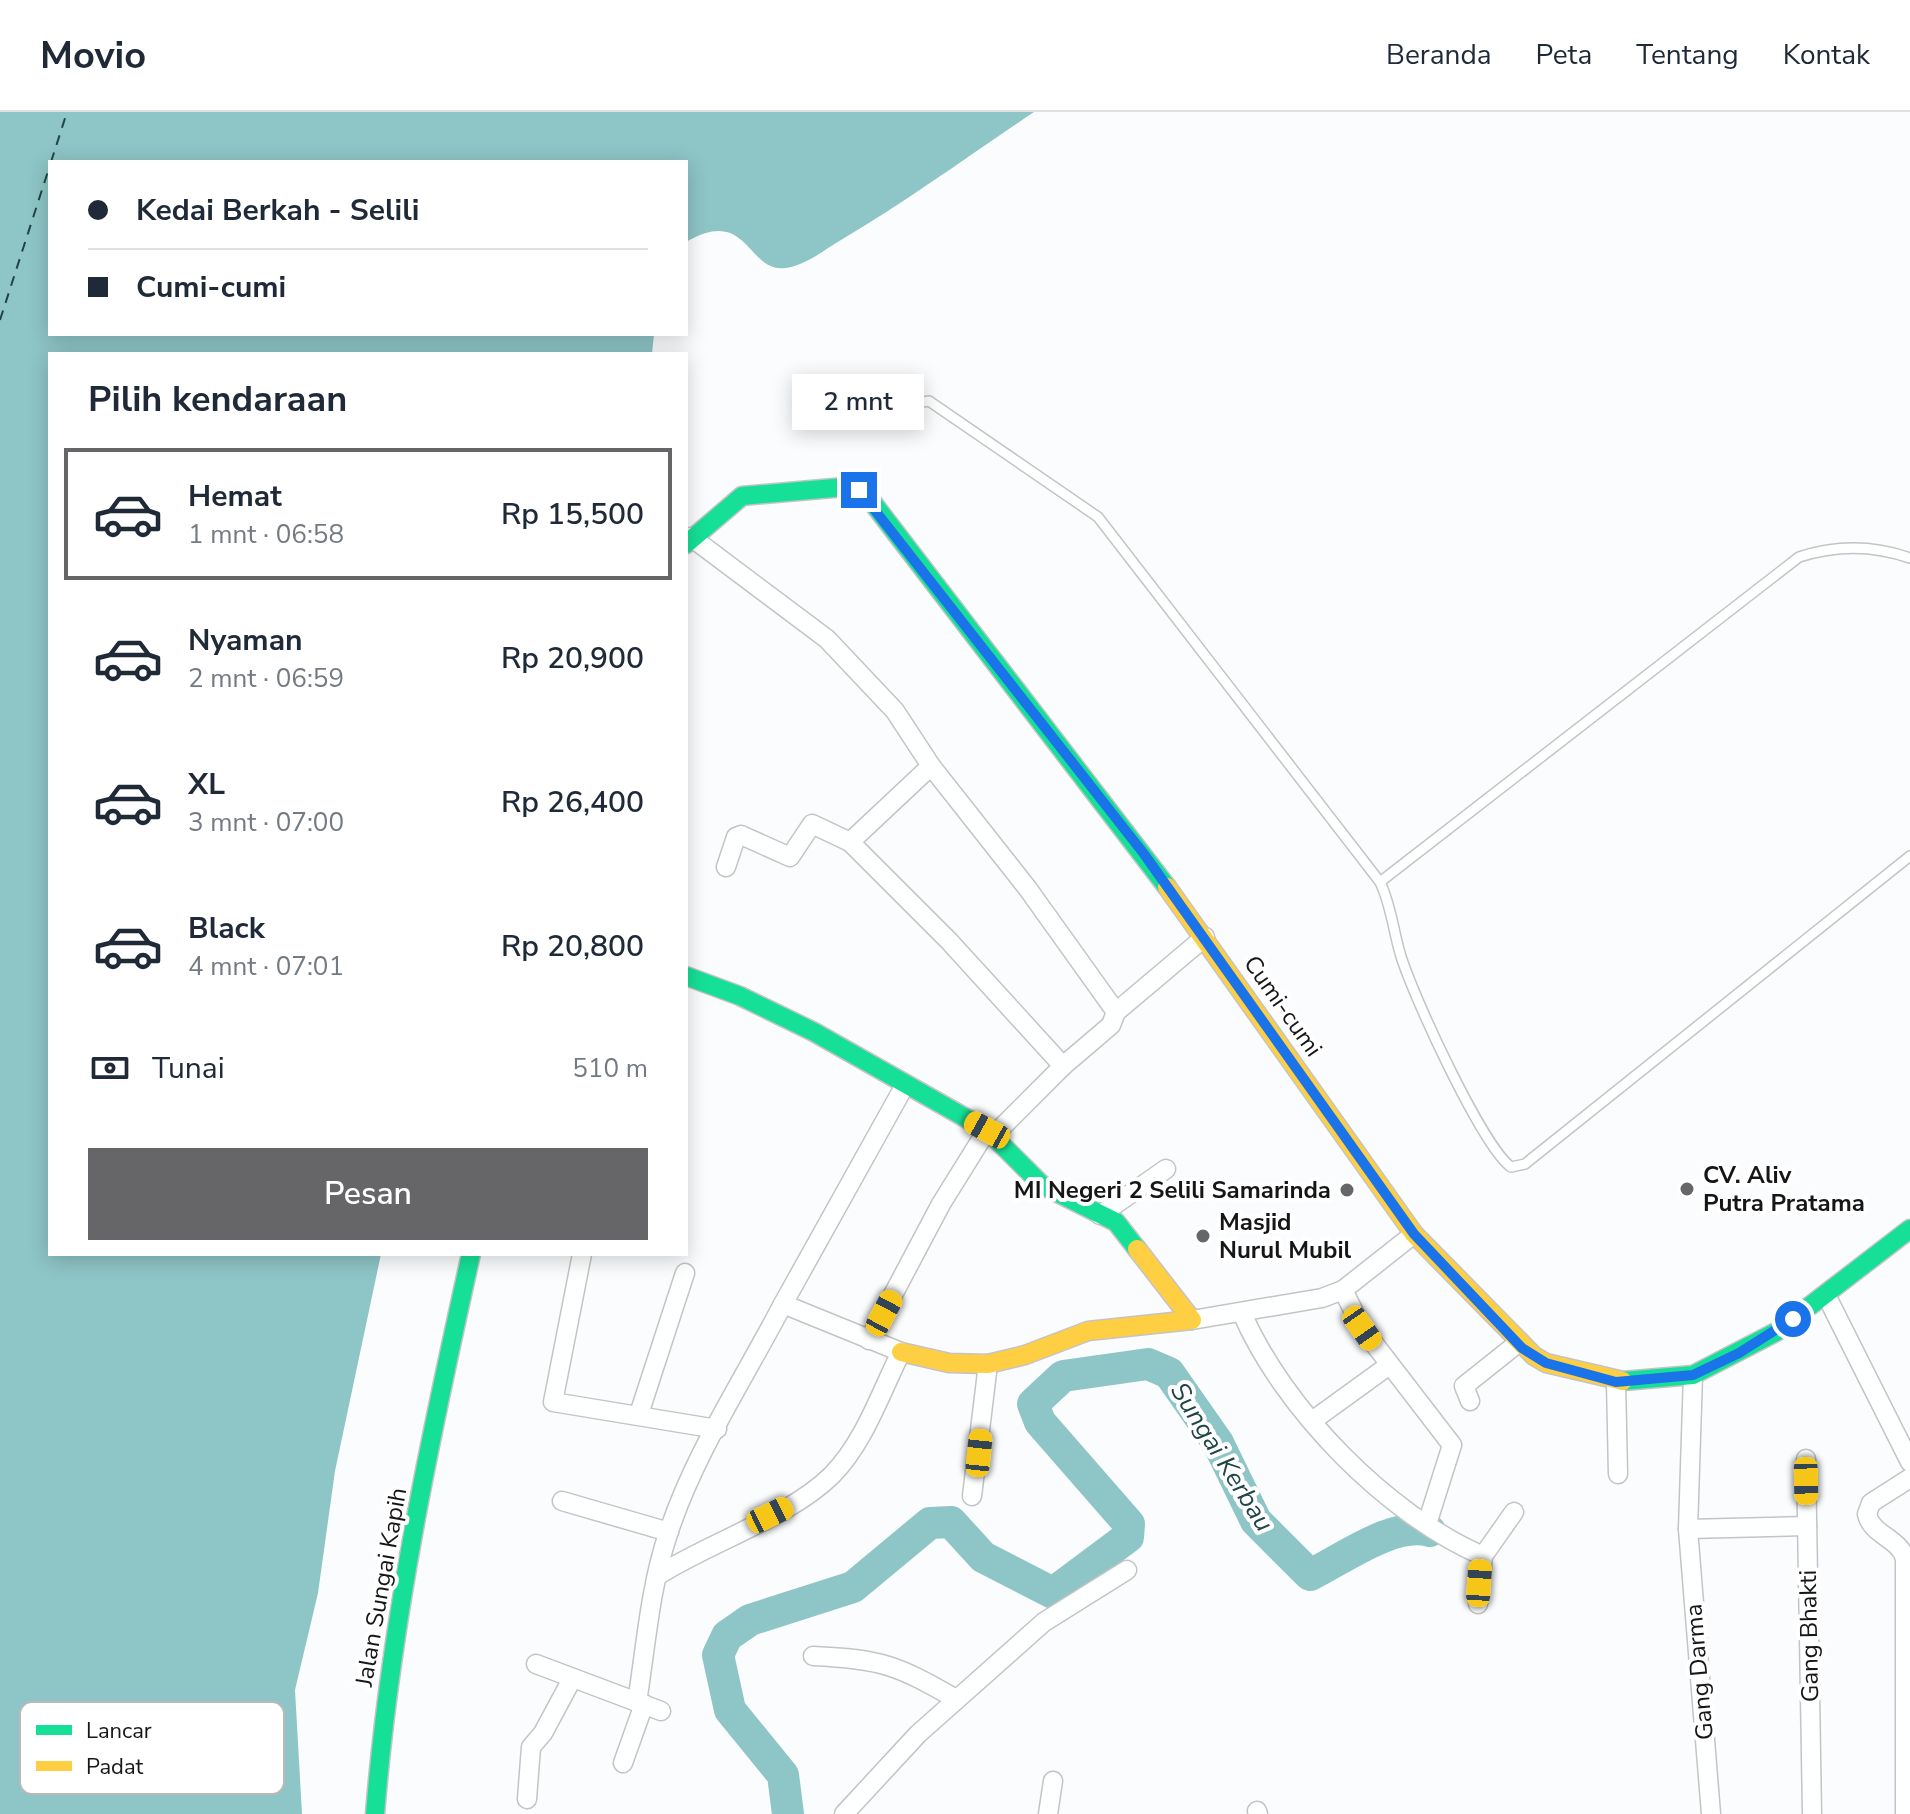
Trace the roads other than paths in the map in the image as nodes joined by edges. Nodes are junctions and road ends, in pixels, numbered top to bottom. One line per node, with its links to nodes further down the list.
1 (840, 405): 8 (lane)
2 (688, 541): 4 (street); 9 (street, Cumi-cumi)
3 (1910, 558): 8 (lane)
4 (931, 766): 5 (street); 11 (street)
5 (850, 842): 7 (street); 12 (street)
6 (1910, 856): 8 (lane)
7 (726, 867)
8 (1380, 882)
9 (1205, 937): 11 (street); 18 (street, Cumi-cumi)
10 (688, 977): 13 (street)
11 (1116, 1012): 12 (street)
12 (1063, 1066): 14 (street)
13 (905, 1085): 14 (street); 24 (street)
14 (990, 1133): 16 (street); 27 (street)
15 (1166, 1169): 16 (street)
16 (1100, 1215): 26 (street)
17 (1910, 1229): 23 (street, Cumi-cumi)
18 (1414, 1234): 22 (street); 28 (street, Cumi-cumi)
19 (471, 1256): 62 (street, Jalan Sungai Kapih)
20 (582, 1256): 35 (street)
21 (685, 1273): 35 (street)
22 (1343, 1290): 25 (street); 31 (street)
23 (1826, 1295): 32 (street, Cumi-cumi); 39 (street)
24 (783, 1304): 27 (street); 37 (street)
25 (1242, 1313): 26 (street); 36 (street)
26 (1192, 1320): 30 (street)
27 (869, 1340): 29 (street)
28 (1518, 1343): 33 (street, Cumi-cumi); 34 (street)
29 (901, 1352): 30 (street); 51 (street)
30 (988, 1364): 42 (street)
31 (1388, 1366): 36 (street); 45 (street)
32 (1693, 1375): 33 (street, Cumi-cumi); 47 (street, Gang Darma)
33 (1616, 1382): 40 (street)
34 (1470, 1401)
35 (639, 1414): 37 (street)
36 (1312, 1421): 45 (street)
37 (717, 1429): 48 (street)
38 (1806, 1459): 46 (street, Gang Bhakti)
39 (1910, 1462)
40 (1618, 1474)
41 (1910, 1478): 53 (street)
42 (972, 1496)
43 (562, 1501): 48 (street)
44 (1514, 1512): 49 (street)
45 (1427, 1524): 49 (street)
46 (1807, 1526): 47 (street); 66 (street, Gang Bhakti)
47 (1688, 1529): 65 (street, Gang Darma)
48 (669, 1532): 51 (street)
49 (1483, 1556): 52 (street)
50 (1127, 1570): 57 (street)
51 (657, 1576): 58 (street)
52 (1478, 1604)
53 (1906, 1635): 67 (street)
54 (813, 1656): 57 (street)
55 (536, 1664): 56 (street)
56 (572, 1679): 58 (street); 61 (street)
57 (956, 1699): 63 (street)
58 (647, 1706): 59 (street)
59 (623, 1763)
60 (1053, 1781): 64 (street)
61 (527, 1799)
62 (375, 1814)
63 (844, 1814)
64 (1048, 1814)
65 (1711, 1814)
66 (1812, 1814)
67 (1905, 1814)

